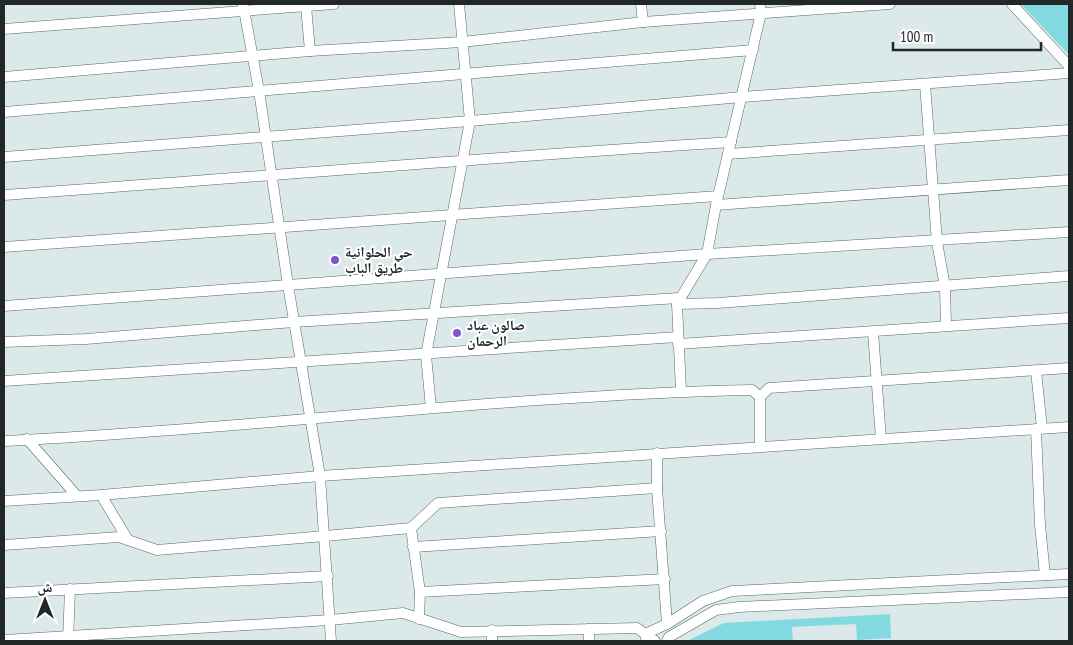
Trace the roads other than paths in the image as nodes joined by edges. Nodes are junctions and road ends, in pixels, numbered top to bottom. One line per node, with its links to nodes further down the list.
1 (334, 4): 7 (street)
2 (459, 4): 12 (street)
3 (641, 4): 10 (street)
4 (890, 4): 6 (street)
5 (1012, 4): 16 (street)
6 (853, 5): 9 (street)
7 (306, 6): 8 (street); 14 (street)
8 (244, 8): 11 (street); 15 (street)
9 (761, 8): 10 (street); 13 (street)
10 (643, 22): 12 (street)
11 (4, 30)
12 (462, 42): 14 (street); 18 (street)
13 (753, 50): 18 (street); 22 (street)
14 (310, 51): 15 (street)
15 (253, 56): 19 (street); 21 (street)
16 (1069, 66)
17 (1069, 73): 20 (street)
18 (465, 74): 21 (street); 24 (street)
19 (4, 77)
20 (925, 84): 22 (street); 27 (street)
21 (259, 91): 23 (street); 26 (street)
22 (742, 97): 24 (street); 28 (street)
23 (4, 112)
24 (470, 122): 26 (street); 31 (street)
25 (1069, 130): 27 (street)
26 (265, 136): 30 (street); 32 (street)
27 (930, 140): 29 (street); 34 (street)
28 (731, 142): 29 (street); 31 (street)
29 (728, 154): 36 (street)
30 (4, 157)
31 (462, 159): 32 (street); 37 (street)
32 (273, 176): 35 (street); 38 (street)
33 (1069, 180): 34 (street)
34 (933, 190): 36 (street); 40 (street)
35 (4, 195)
36 (717, 200): 37 (street); 42 (street)
37 (452, 215): 38 (street); 43 (street)
38 (280, 228): 41 (street); 45 (street)
39 (1069, 232): 40 (street)
40 (937, 242): 42 (street); 46 (street)
41 (4, 247)
42 (707, 254): 43 (street); 47 (street)
43 (441, 274): 45 (street); 49 (street)
44 (1069, 276): 46 (street)
45 (288, 285): 48 (street); 51 (street)
46 (945, 287): 47 (street); 52 (street)
47 (678, 301): 49 (street); 54 (street)
48 (4, 306)
49 (434, 313): 51 (street); 56 (street)
50 (1069, 318): 52 (street)
51 (294, 322): 55 (street); 57 (street)
52 (946, 326): 53 (street)
53 (873, 332): 54 (street); 60 (street)
54 (678, 340): 56 (street); 62 (street)
55 (4, 342)
56 (426, 355): 57 (street); 64 (street)
57 (301, 363): 61 (street); 65 (street)
58 (1069, 368): 59 (street)
59 (1036, 371): 60 (street); 67 (street)
60 (878, 380): 63 (street); 70 (street)
61 (4, 381)
62 (681, 391): 63 (street); 64 (street)
63 (756, 394): 71 (street)
64 (431, 408): 65 (street)
65 (310, 420): 69 (street); 73 (street)
66 (1069, 427): 67 (street)
67 (1039, 428): 70 (street); 85 (street)
68 (6, 439): 69 (street)
69 (27, 439): 76 (street)
70 (880, 439): 71 (street)
71 (760, 446): 72 (street)
72 (658, 453): 73 (street); 74 (street)
73 (320, 476): 75 (street); 80 (street)
74 (658, 488): 78 (street); 79 (street)
75 (102, 495): 76 (street); 81 (street)
76 (77, 496): 77 (street)
77 (4, 501)
78 (411, 528): 80 (street); 83 (street)
79 (661, 532): 83 (street); 87 (street)
80 (325, 536): 81 (street); 86 (street)
81 (128, 540): 82 (street)
82 (4, 545)
83 (413, 547): 89 (street)
84 (1069, 574): 85 (street)
85 (1045, 575): 94 (street)
86 (328, 576): 88 (street); 93 (street)
87 (665, 579): 89 (street); 94 (street)
88 (70, 589): 91 (street); 100 (street)
89 (420, 592): 92 (street)
90 (1069, 592): 106 (street)
91 (4, 593)
92 (419, 619): 93 (street); 98 (street)
93 (330, 620): 100 (street); 102 (street)
94 (667, 624): 99 (street)
95 (589, 629): 96 (street); 99 (street); 104 (street)
96 (536, 630): 97 (street); 103 (street)
97 (492, 636): 98 (street)
98 (461, 637)
99 (646, 638): 105 (street)
100 (68, 639): 101 (street)
101 (4, 640)
102 (331, 641)
103 (536, 641)
104 (589, 641)
105 (655, 641)
106 (667, 641)

